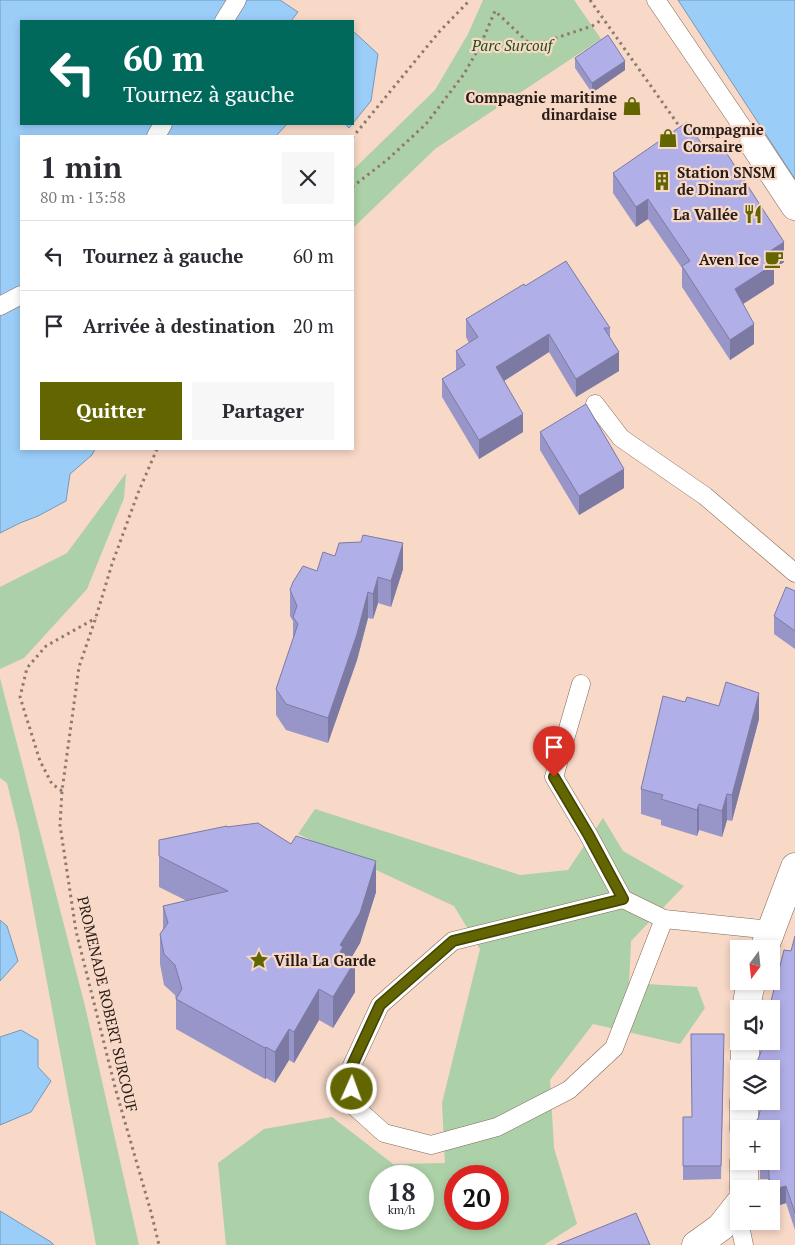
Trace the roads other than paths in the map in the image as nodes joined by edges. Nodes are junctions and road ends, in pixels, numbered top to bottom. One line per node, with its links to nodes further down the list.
1 (236, 0): 3 (lane)
2 (656, 0): 4 (lane)
3 (225, 20)
4 (754, 144): 5 (street)
5 (795, 206)
6 (20, 296): 7 (lane)
7 (0, 306)
8 (595, 404): 9 (lane)
9 (795, 572)
10 (581, 684): 12 (lane)
11 (795, 867): 14 (street)
12 (623, 899): 13 (lane); 13 (lane)
13 (664, 919): 14 (lane)
14 (768, 939)
15 (730, 1218): 17 (street)
16 (742, 1230): 18 (lane)
17 (696, 1245)
18 (744, 1245)

